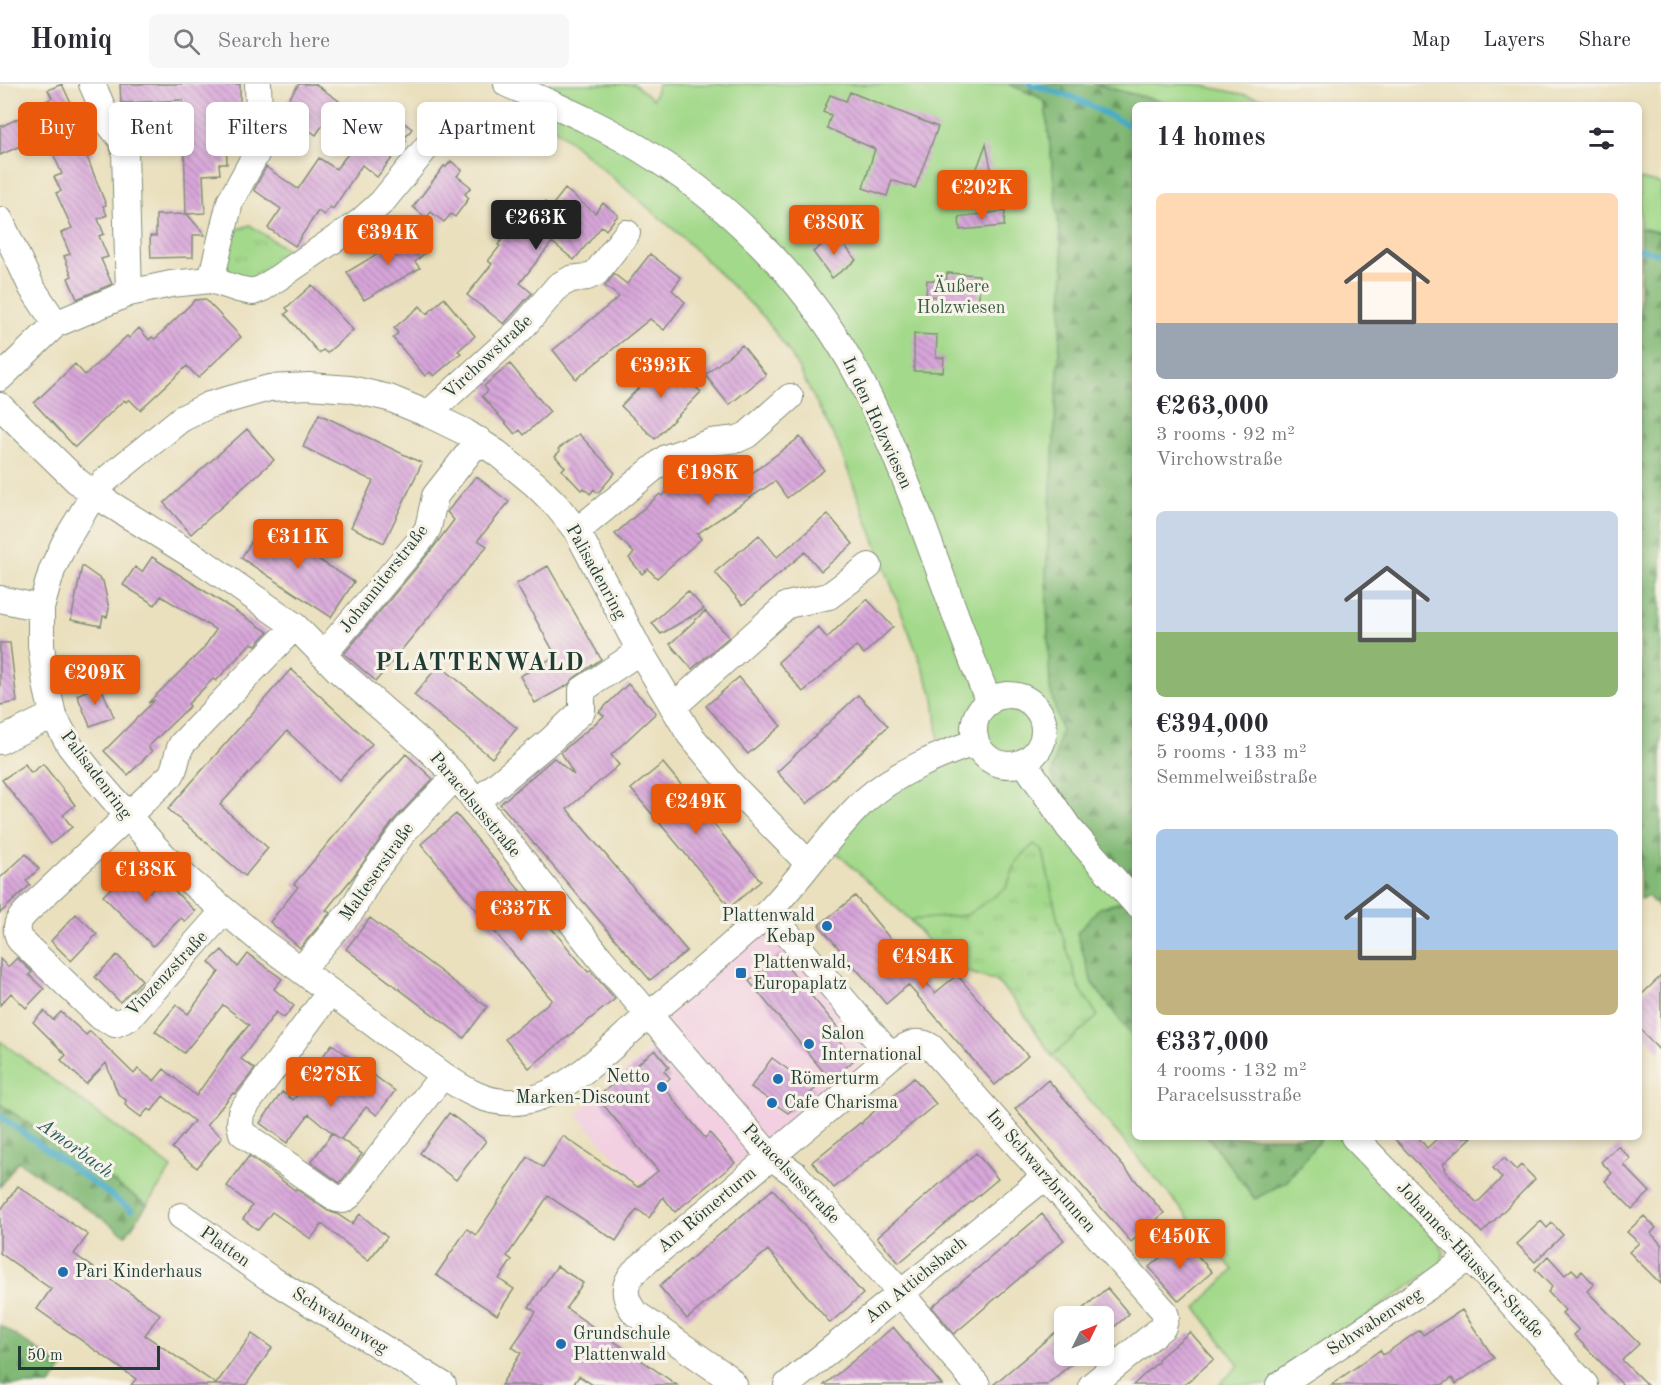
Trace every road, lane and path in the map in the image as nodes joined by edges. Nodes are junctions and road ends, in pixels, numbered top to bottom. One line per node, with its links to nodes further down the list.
1 (92, 84): 8 (street)
2 (258, 84): 7 (street)
3 (507, 84): 23 (street, In den Holzwiesen)
4 (419, 156): 7 (street)
5 (0, 220): 9 (street)
6 (627, 233): 13 (street, Virchowstraße)
7 (211, 280): 8 (street)
8 (129, 294): 9 (street)
9 (56, 324): 10 (street)
10 (0, 378)
11 (790, 397): 16 (street)
12 (0, 406): 15 (street, Paracelsusstraße)
13 (428, 414): 14 (street, Palisadenring); 15 (street, Palisadenring)
14 (479, 440): 16 (street, Palisadenring); 22 (street, Johanniterstraße)
15 (94, 494): 19 (street, Palisadenring); 20 (street, Paracelsusstraße)
16 (577, 531): 21 (street, Palisadenring)
17 (869, 566): 24 (street)
18 (0, 599): 19 (street)
19 (41, 608): 25 (street, Palisadenring)
20 (295, 626): 22 (street, Paracelsusstraße); 31 (street)
21 (640, 651): 24 (street, Palisadenring); 30 (street)
22 (323, 655): 29 (street, Paracelsusstraße)
23 (989, 702): 27 (street); 28 (street)
24 (673, 707): 32 (street, Palisadenring)
25 (53, 715): 26 (street); 31 (street, Palisadenring)
26 (0, 741)
27 (976, 742): 28 (street); 32 (street, Palisadenring)
28 (1024, 762): 33 (street)
29 (456, 776): 30 (street, Paracelsusstraße); 36 (street, Malteserstraße)
30 (476, 802): 38 (street, Paracelsusstraße)
31 (128, 817): 34 (street, Palisadenring); 34 (street, Vinzenzstraße)
32 (809, 864): 35 (street, Palisadenring)
33 (1132, 899)
34 (224, 912): 36 (street, Palisadenring)
35 (769, 912): 38 (street, Palisadenring); 39 (street, Im Schwarzbrunnen)
36 (301, 970): 37 (street, Palisadenring)
37 (330, 992): 40 (street, Palisadenring); 40 (street)
38 (648, 1016): 40 (street, Palisadenring); 42 (street, Paracelsusstraße)
39 (901, 1049): 42 (street, Am Römerturm); 43 (street, Im Schwarzbrunnen)
40 (443, 1076)
41 (1357, 1140): 45 (street, Johannes-Häussler-Straße)
42 (771, 1157): 47 (street, Paracelsusstraße); 49 (street, Am Römerturm)
43 (1046, 1176): 47 (street, Am Attichsbach); 52 (street, Im Schwarzbrunnen)
44 (181, 1216): 46 (street, Platten)
45 (1469, 1257): 53 (street, Schwabenweg); 54 (street, Johannes-Häussler-Straße)
46 (268, 1277): 48 (street, Schwabenweg)
47 (900, 1292): 50 (street, Am Attichsbach); 51 (street, Paracelsusstraße)
48 (443, 1385)
49 (734, 1385)
50 (787, 1385)
51 (977, 1385)
52 (1092, 1385)
53 (1279, 1385)
54 (1586, 1385)

